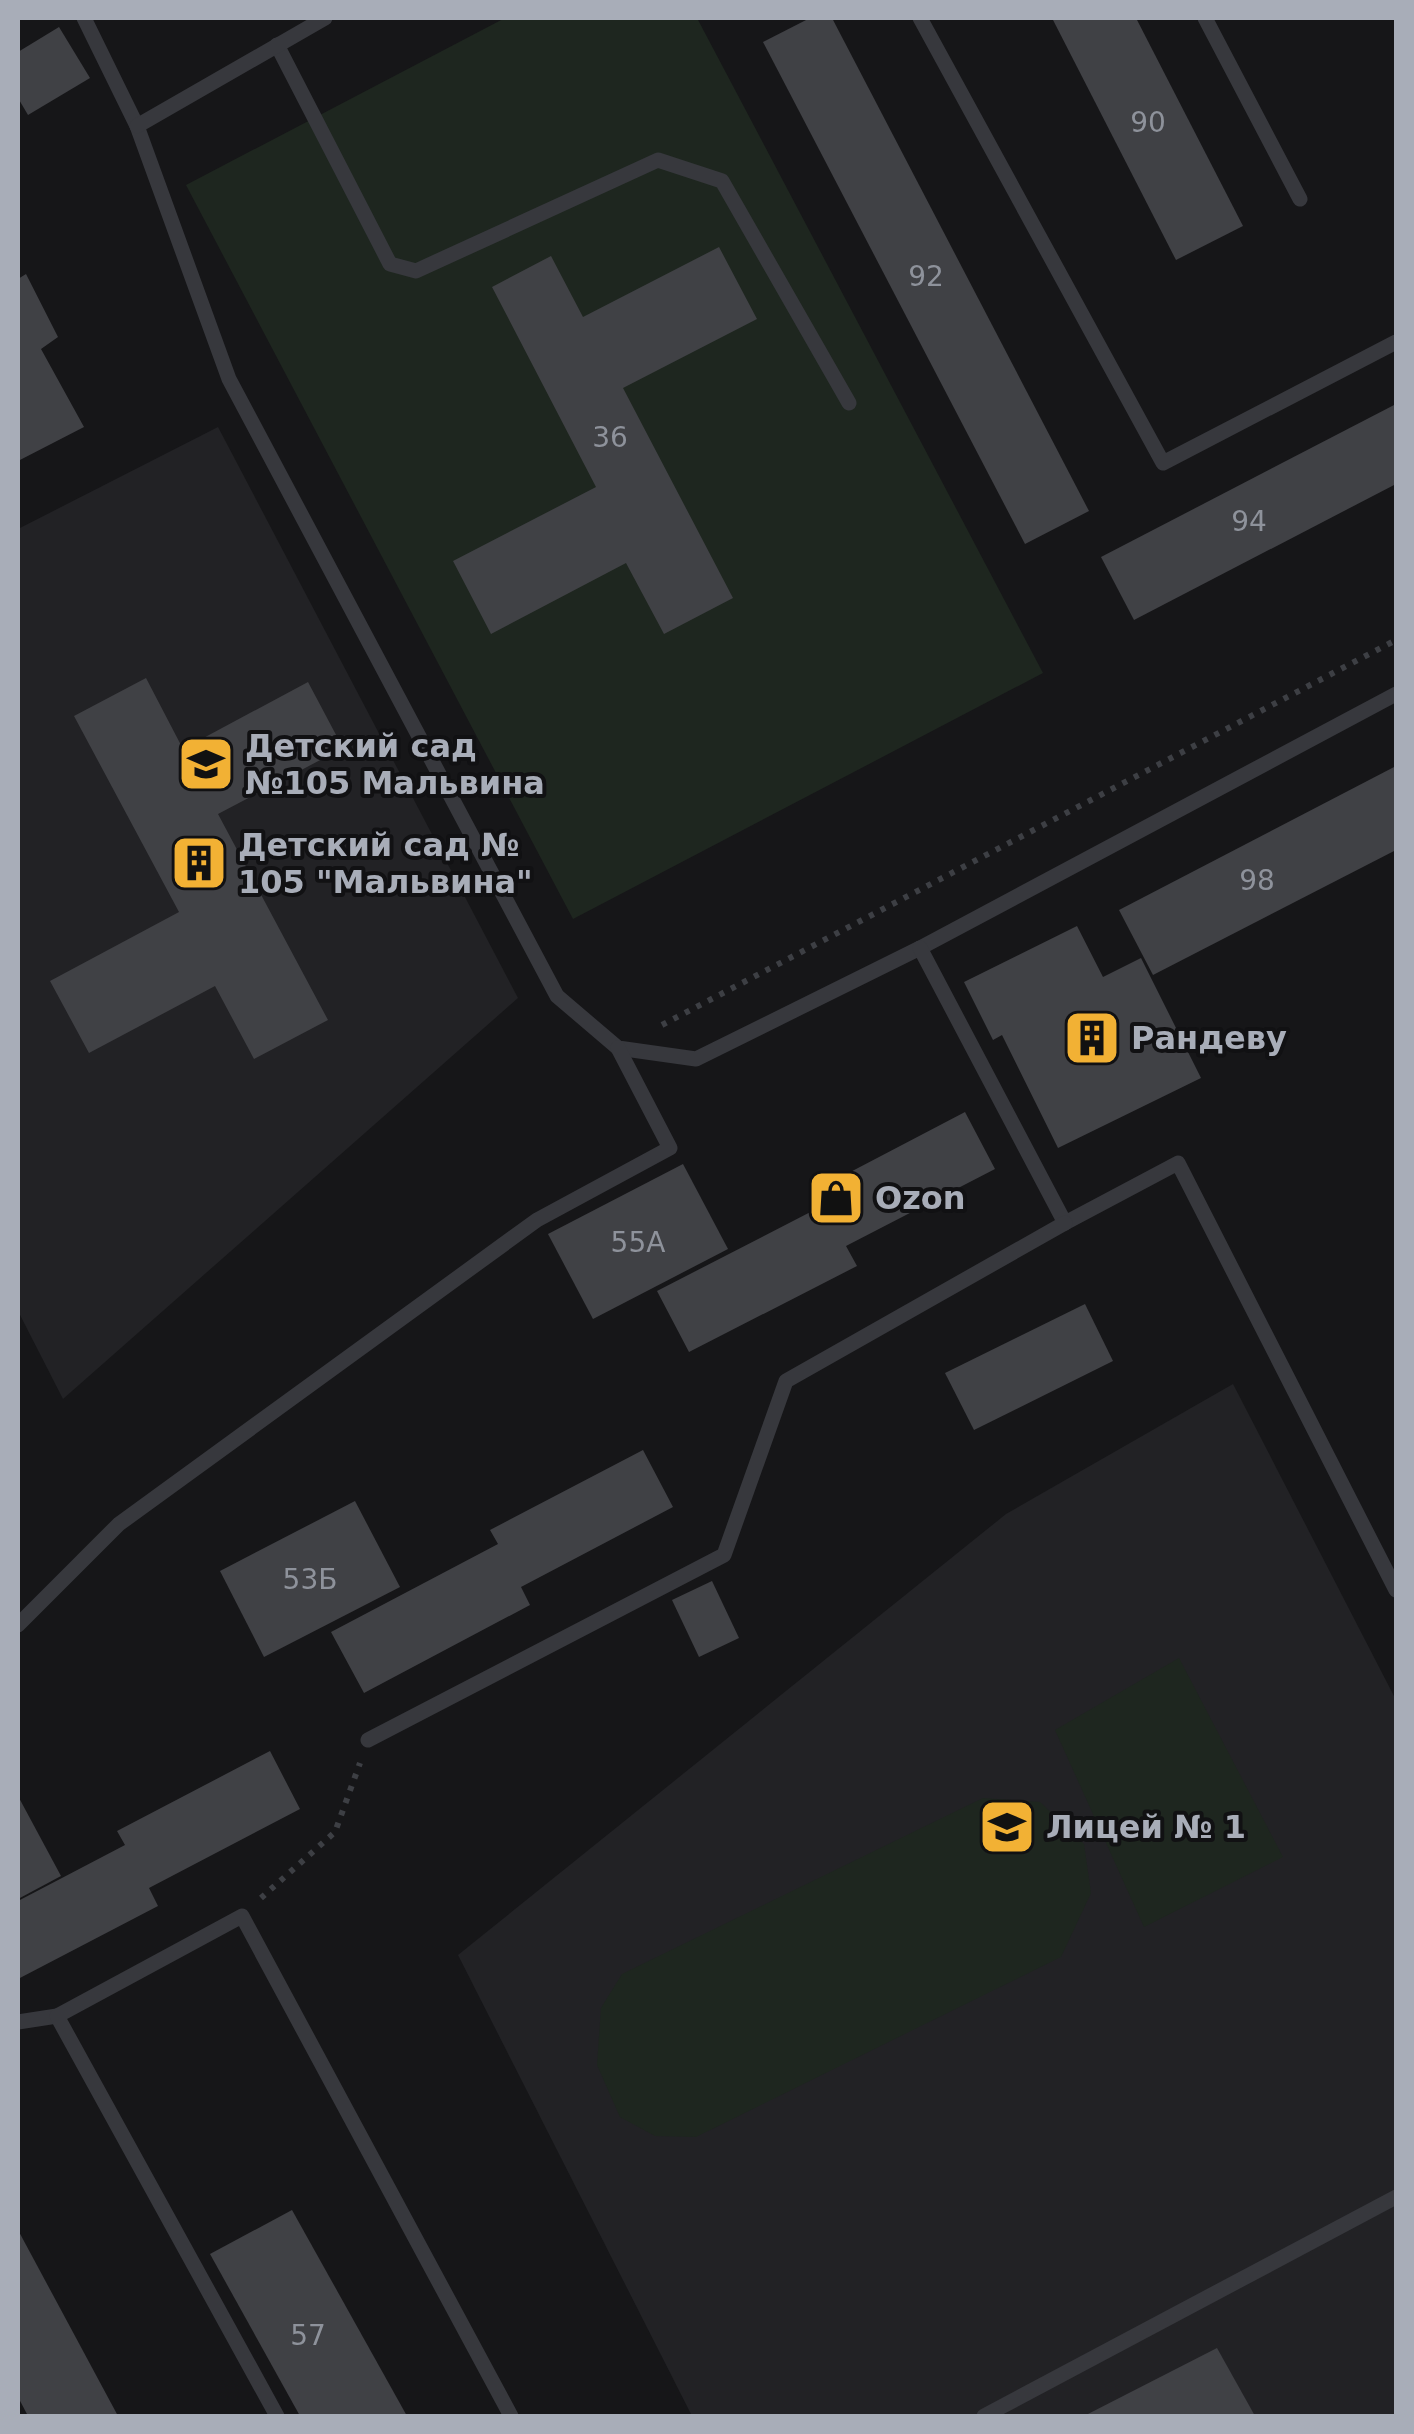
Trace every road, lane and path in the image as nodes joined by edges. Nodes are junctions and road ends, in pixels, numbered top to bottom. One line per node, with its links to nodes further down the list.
1 (84, 18): 6 (lane)
2 (325, 18): 5 (lane)
3 (920, 18): 8 (lane)
4 (1205, 18): 7 (lane)
5 (277, 45): 6 (lane); 9 (lane)
6 (138, 126): 13 (lane)
7 (1300, 199)
8 (1396, 342)
9 (849, 403)
10 (1396, 640): 13 (path)
11 (1396, 694): 12 (lane)
12 (920, 948): 13 (lane); 14 (lane)
13 (618, 1048): 16 (lane)
14 (1065, 1223): 15 (lane); 17 (lane)
15 (1396, 1590)
16 (18, 1624)
17 (368, 1740): 18 (path)
18 (242, 1916): 19 (lane); 23 (lane)
19 (56, 2016): 20 (lane); 22 (lane)
20 (18, 2022)
21 (1396, 2197): 24 (lane)
22 (278, 2416)
23 (512, 2416)
24 (984, 2416)

